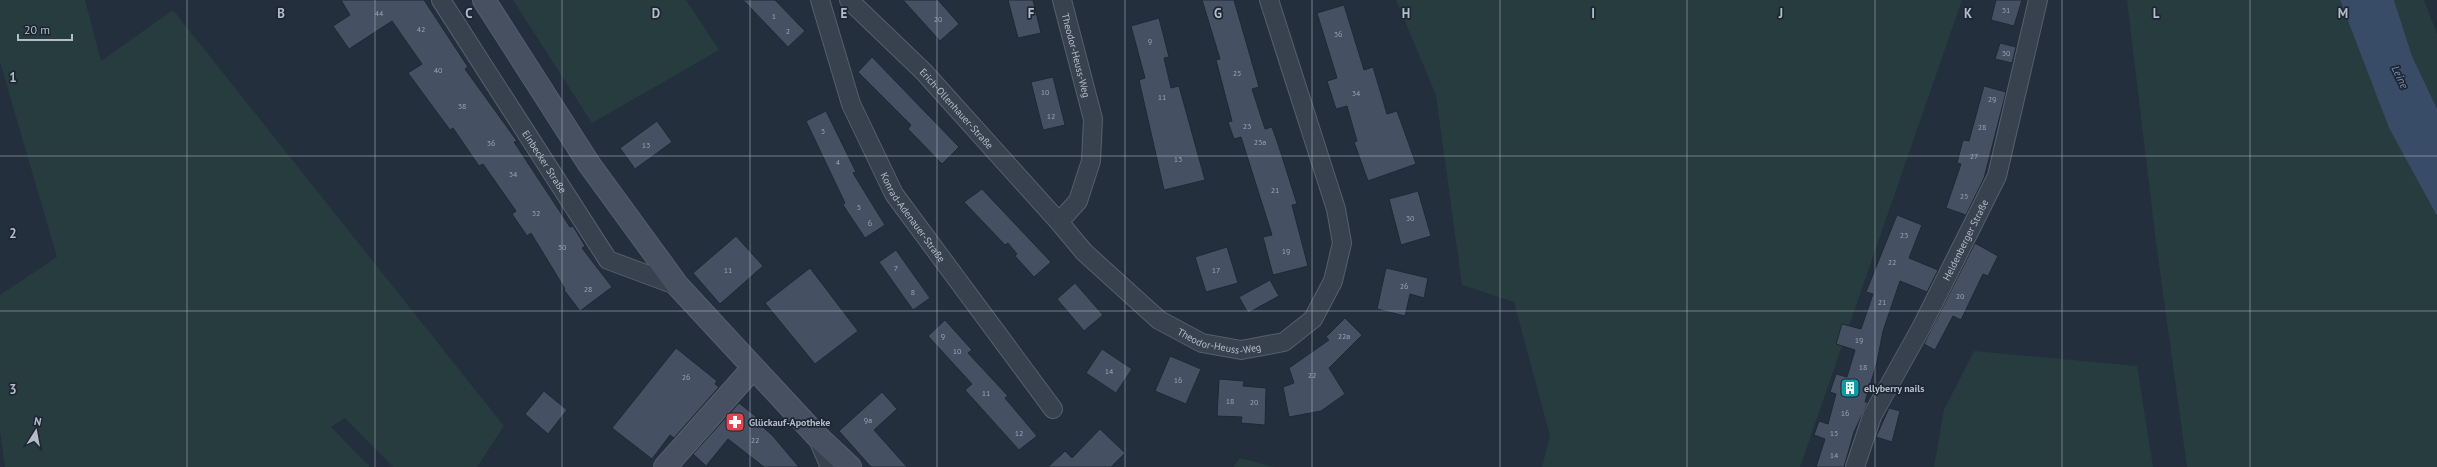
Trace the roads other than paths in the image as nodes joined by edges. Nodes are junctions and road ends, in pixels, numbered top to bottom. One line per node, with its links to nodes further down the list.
1 (441, 0): 9 (street, Einbecker Straße)
2 (484, 0): 9 (street, Einbecker Straße)
3 (820, 0): 11 (street, Konrad-Adenauer-Straße)
4 (849, 0): 8 (street, Erich-Ollenhauer-Straße)
5 (1062, 0): 8 (street, Theodor-Heuss-Weg)
6 (1269, 0): 8 (street, Theodor-Heuss-Weg)
7 (2038, 0): 16 (street, Heldenberger Straße)
8 (1059, 222)
9 (678, 286): 10 (street, Einbecker Straße)
10 (752, 368): 12 (street, Einbecker Straße); 13 (street)
11 (1053, 409)
12 (816, 436): 14 (street); 15 (street, Einbecker Straße)
13 (665, 467)
14 (830, 467)
15 (850, 467)
16 (1855, 467)

